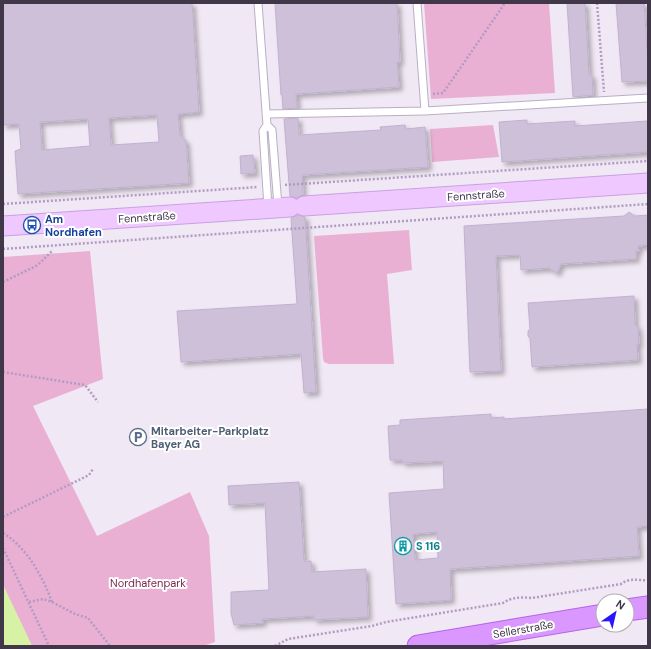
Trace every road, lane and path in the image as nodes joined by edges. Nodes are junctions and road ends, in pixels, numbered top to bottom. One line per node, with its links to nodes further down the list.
1 (258, 3): 9 (lane)
2 (416, 3): 5 (lane)
3 (505, 3): 5 (path)
4 (597, 3): 7 (path)
5 (423, 95): 8 (lane)
6 (648, 98): 7 (lane)
7 (604, 101): 8 (lane)
8 (424, 111): 9 (lane)
9 (266, 114): 10 (lane)
10 (267, 125): 13 (lane); 14 (lane)
11 (648, 161): 14 (path)
12 (648, 183): 17 (main road, Fennstraße)
13 (266, 186): 15 (path); 17 (lane)
14 (276, 186): 17 (lane)
15 (3, 204)
16 (648, 204): 19 (path)
17 (285, 208): 18 (main road, Fennstraße)
18 (3, 226)
19 (3, 249)
20 (53, 250): 21 (path)
21 (3, 282)
22 (3, 372): 23 (path)
23 (98, 402)
24 (93, 469): 25 (path)
25 (3, 517)
26 (3, 533): 30 (path)
27 (3, 548): 29 (path)
28 (648, 580): 36 (path)
29 (29, 602): 30 (path); 34 (path)
30 (52, 602): 35 (path)
31 (648, 607): 32 (main road)
32 (635, 609)
33 (595, 616): 37 (main road, Sellerstraße)
34 (49, 646)
35 (110, 646)
36 (275, 646)
37 (418, 646)

